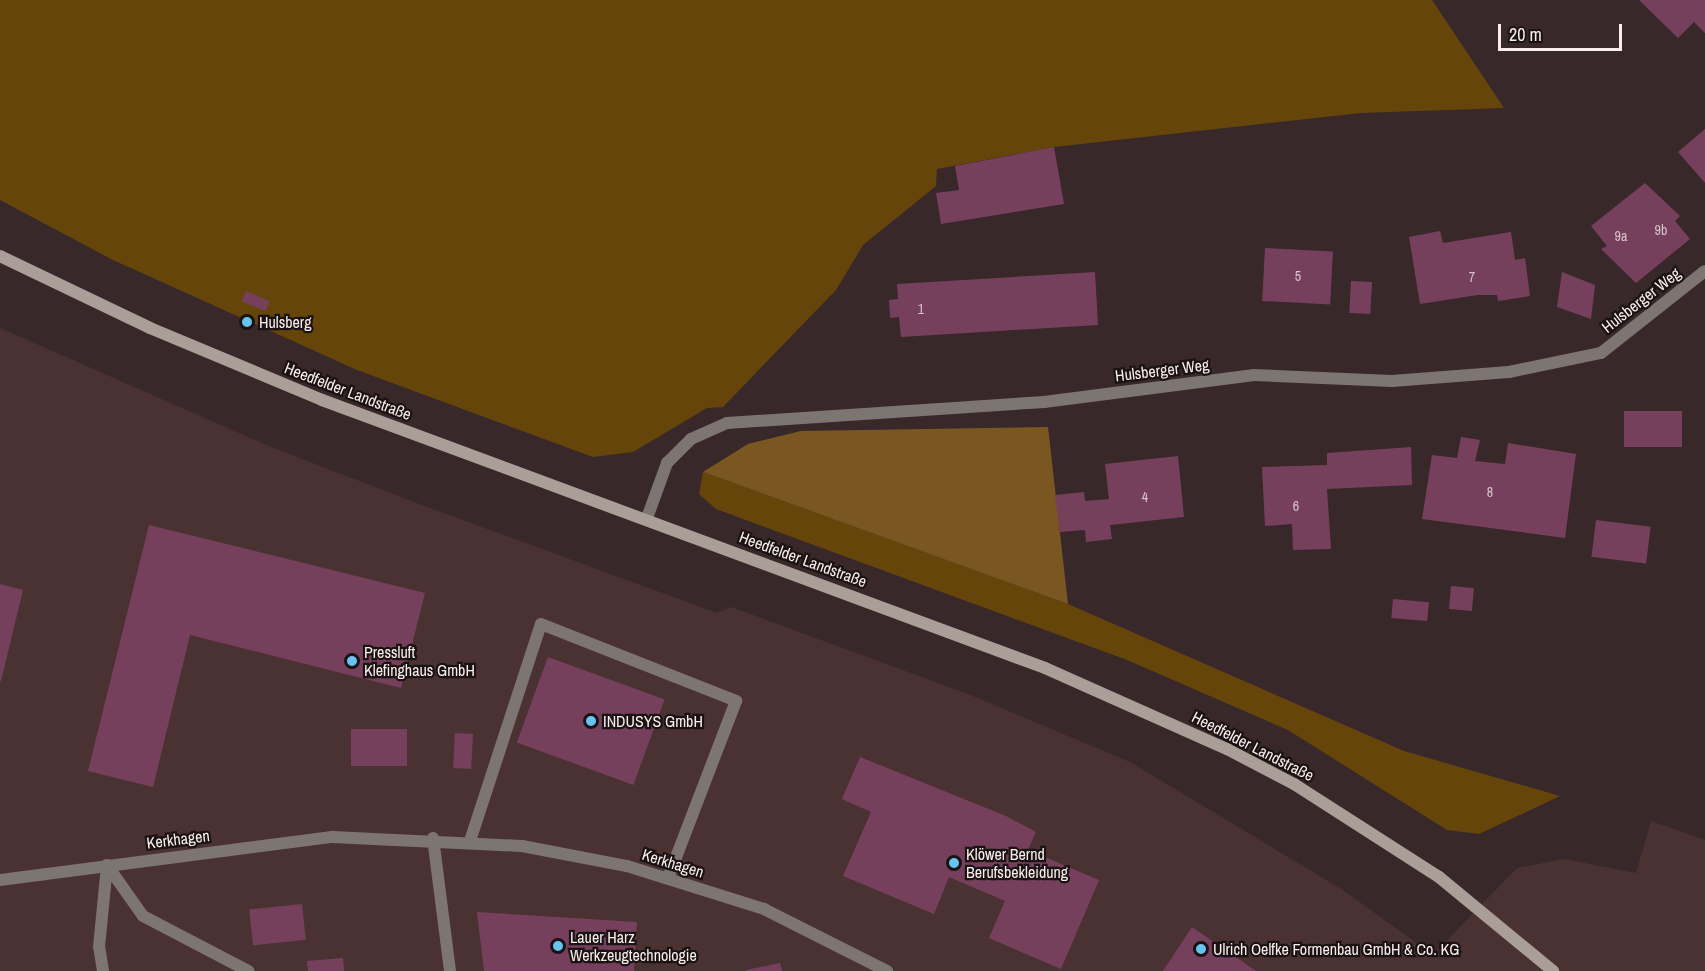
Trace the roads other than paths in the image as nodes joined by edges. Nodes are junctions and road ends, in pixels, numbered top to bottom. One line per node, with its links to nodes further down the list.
1 (0, 256): 3 (main road, Heedfelder Landstraße)
2 (1705, 271): 3 (street, Hulsberger Weg)
3 (647, 518): 13 (main road, Heedfelder Landstraße)
4 (433, 838): 5 (street, Kerkhagen); 6 (street, Kerkhagen); 11 (street)
5 (470, 841): 7 (street, Kerkhagen); 7 (street)
6 (107, 865): 8 (street, Kerkhagen); 9 (street); 10 (street)
7 (668, 878): 12 (street, Kerkhagen)
8 (0, 880)
9 (103, 971)
10 (248, 971)
11 (450, 971)
12 (887, 971)
13 (1553, 971)

